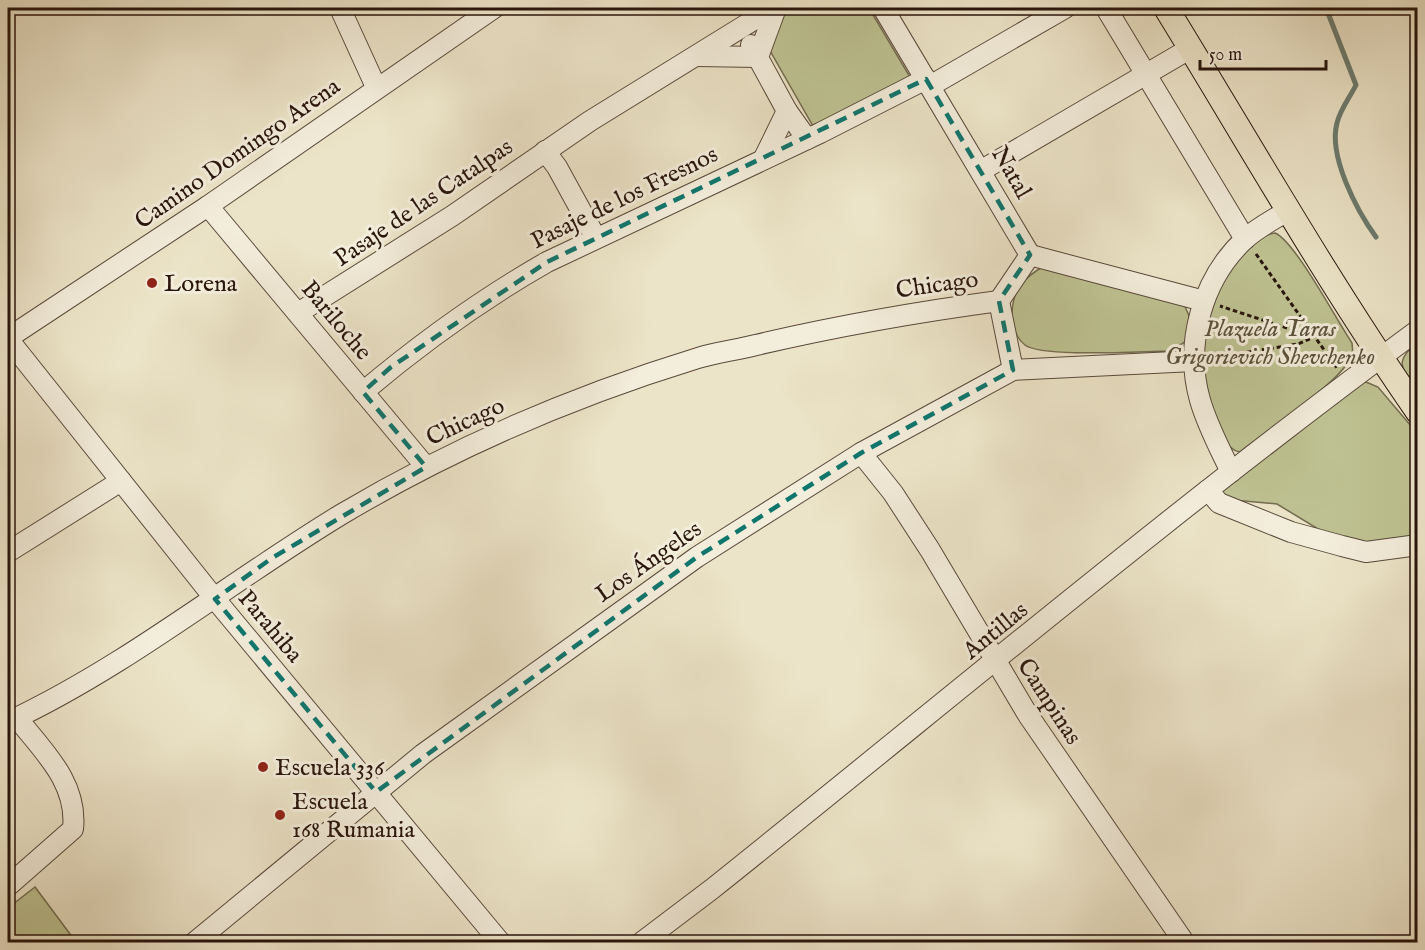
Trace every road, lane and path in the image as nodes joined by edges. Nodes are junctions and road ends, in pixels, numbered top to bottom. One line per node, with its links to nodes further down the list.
1 (340, 8): 14 (street)
2 (494, 8): 14 (street, Camino Domingo Arena)
3 (775, 8): 8 (street, Pasaje de las Catalpas); 11 (street)
4 (883, 8): 13 (street, Natal)
5 (1065, 8): 13 (street, Pasaje de los Fresnos)
6 (1106, 8): 12 (street)
7 (1166, 8): 9 (main road)
8 (741, 29): 10 (street, Pasaje de las Catalpas); 11 (street)
9 (1191, 48): 12 (street); 21 (main road)
10 (691, 56): 11 (street); 17 (street, Pasaje de las Catalpas)
11 (758, 57): 15 (street)
12 (1144, 74): 19 (street); 23 (street)
13 (928, 83): 16 (street, Pasaje de los Fresnos); 19 (street, Natal)
14 (376, 87): 20 (street, Camino Domingo Arena)
15 (787, 111): 16 (street); 18 (street)
16 (807, 139): 18 (street, Pasaje de los Fresnos)
17 (545, 151): 22 (street, Pasaje de las Catalpas); 27 (street, Pasaje de las Catalpas)
18 (764, 158): 22 (street, Pasaje de los Fresnos)
19 (982, 170): 24 (street, Natal)
20 (208, 206): 27 (street, Bariloche); 30 (street, Camino Domingo Arena)
21 (1287, 211): 23 (street); 31 (main road)
22 (596, 238): 35 (street, Pasaje de los Fresnos)
23 (1245, 239): 26 (street); 29 (path)
24 (1030, 255): 25 (street); 26 (street)
25 (999, 301): 33 (street); 38 (street, Chicago)
26 (1204, 301): 29 (path); 32 (street)
27 (297, 313): 35 (street, Bariloche)
28 (1418, 330): 31 (street, Antillas)
29 (1314, 337): 32 (path); 34 (path)
30 (8, 338): 40 (street, Parahiba)
31 (1380, 357): 34 (street, Antillas); 36 (main road)
32 (1194, 361): 33 (street, Los Ángeles); 39 (street)
33 (1012, 370): 37 (street, Los Ángeles)
34 (1348, 381): 39 (street, Antillas)
35 (363, 392): 38 (street, Bariloche)
36 (1418, 412)
37 (861, 453): 45 (street, Campinas); 47 (street, Los Ángeles)
38 (426, 467): 44 (street, Chicago)
39 (1232, 471): 41 (street, Antillas)
40 (121, 481): 43 (street); 44 (street, Parahiba)
41 (1208, 490): 42 (street); 45 (street, Antillas)
42 (1418, 545)
43 (8, 552)
44 (215, 599): 46 (street, Chicago); 47 (street, Parahiba)
45 (995, 663): 51 (street, Antillas); 52 (street, Campinas)
46 (12, 720): 48 (street)
47 (376, 792): 49 (street, Los Ángeles); 50 (street, Parahiba)
48 (8, 886)
49 (195, 942)
50 (500, 942)
51 (642, 942)
52 (1184, 942)

